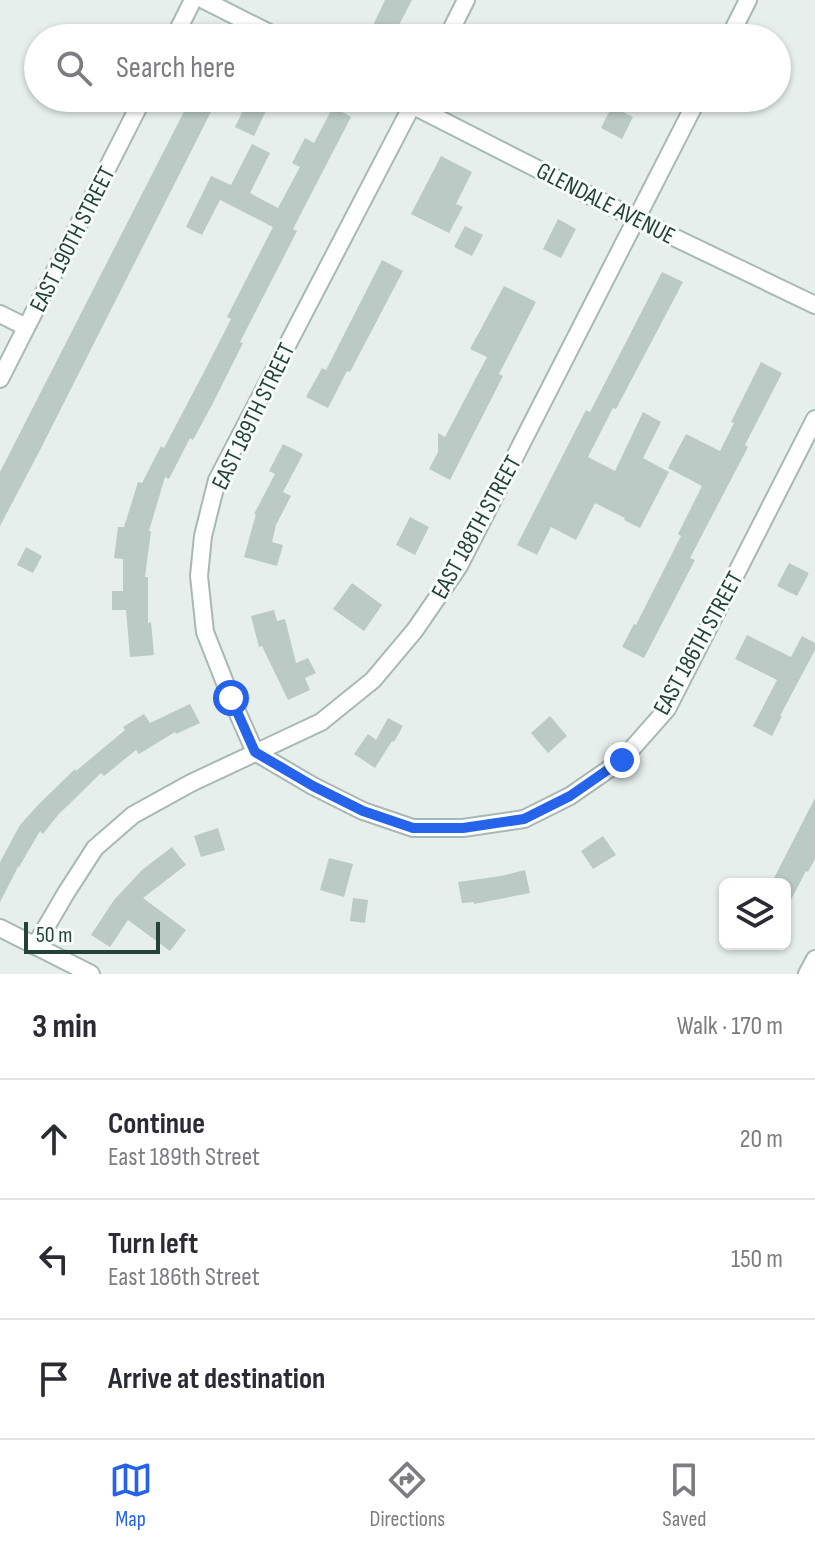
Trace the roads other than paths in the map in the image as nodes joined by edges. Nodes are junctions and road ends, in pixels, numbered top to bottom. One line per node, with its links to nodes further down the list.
1 (193, 0): 5 (street)
2 (204, 0): 6 (street)
3 (466, 0): 7 (street)
4 (748, 0): 8 (street)
5 (181, 24)
6 (251, 24)
7 (454, 24)
8 (736, 24)
9 (136, 112): 16 (street, EAST 190TH STREET)
10 (403, 112): 19 (street, EAST 189TH STREET)
11 (432, 112): 13 (street, GLENDALE AVENUE)
12 (691, 112): 13 (street, EAST 188TH STREET)
13 (636, 219): 14 (street, GLENDALE AVENUE); 19 (street, EAST 188TH STREET)
14 (815, 305)
15 (0, 314): 16 (street)
16 (26, 327): 17 (street, EAST 190TH STREET)
17 (0, 379)
18 (815, 419): 19 (street, EAST 186TH STREET)
19 (255, 752): 21 (street, EAST 188TH STREET)
20 (0, 928): 21 (street)
21 (35, 946): 23 (street)
22 (815, 959): 24 (street)
23 (91, 974)
24 (807, 974)

